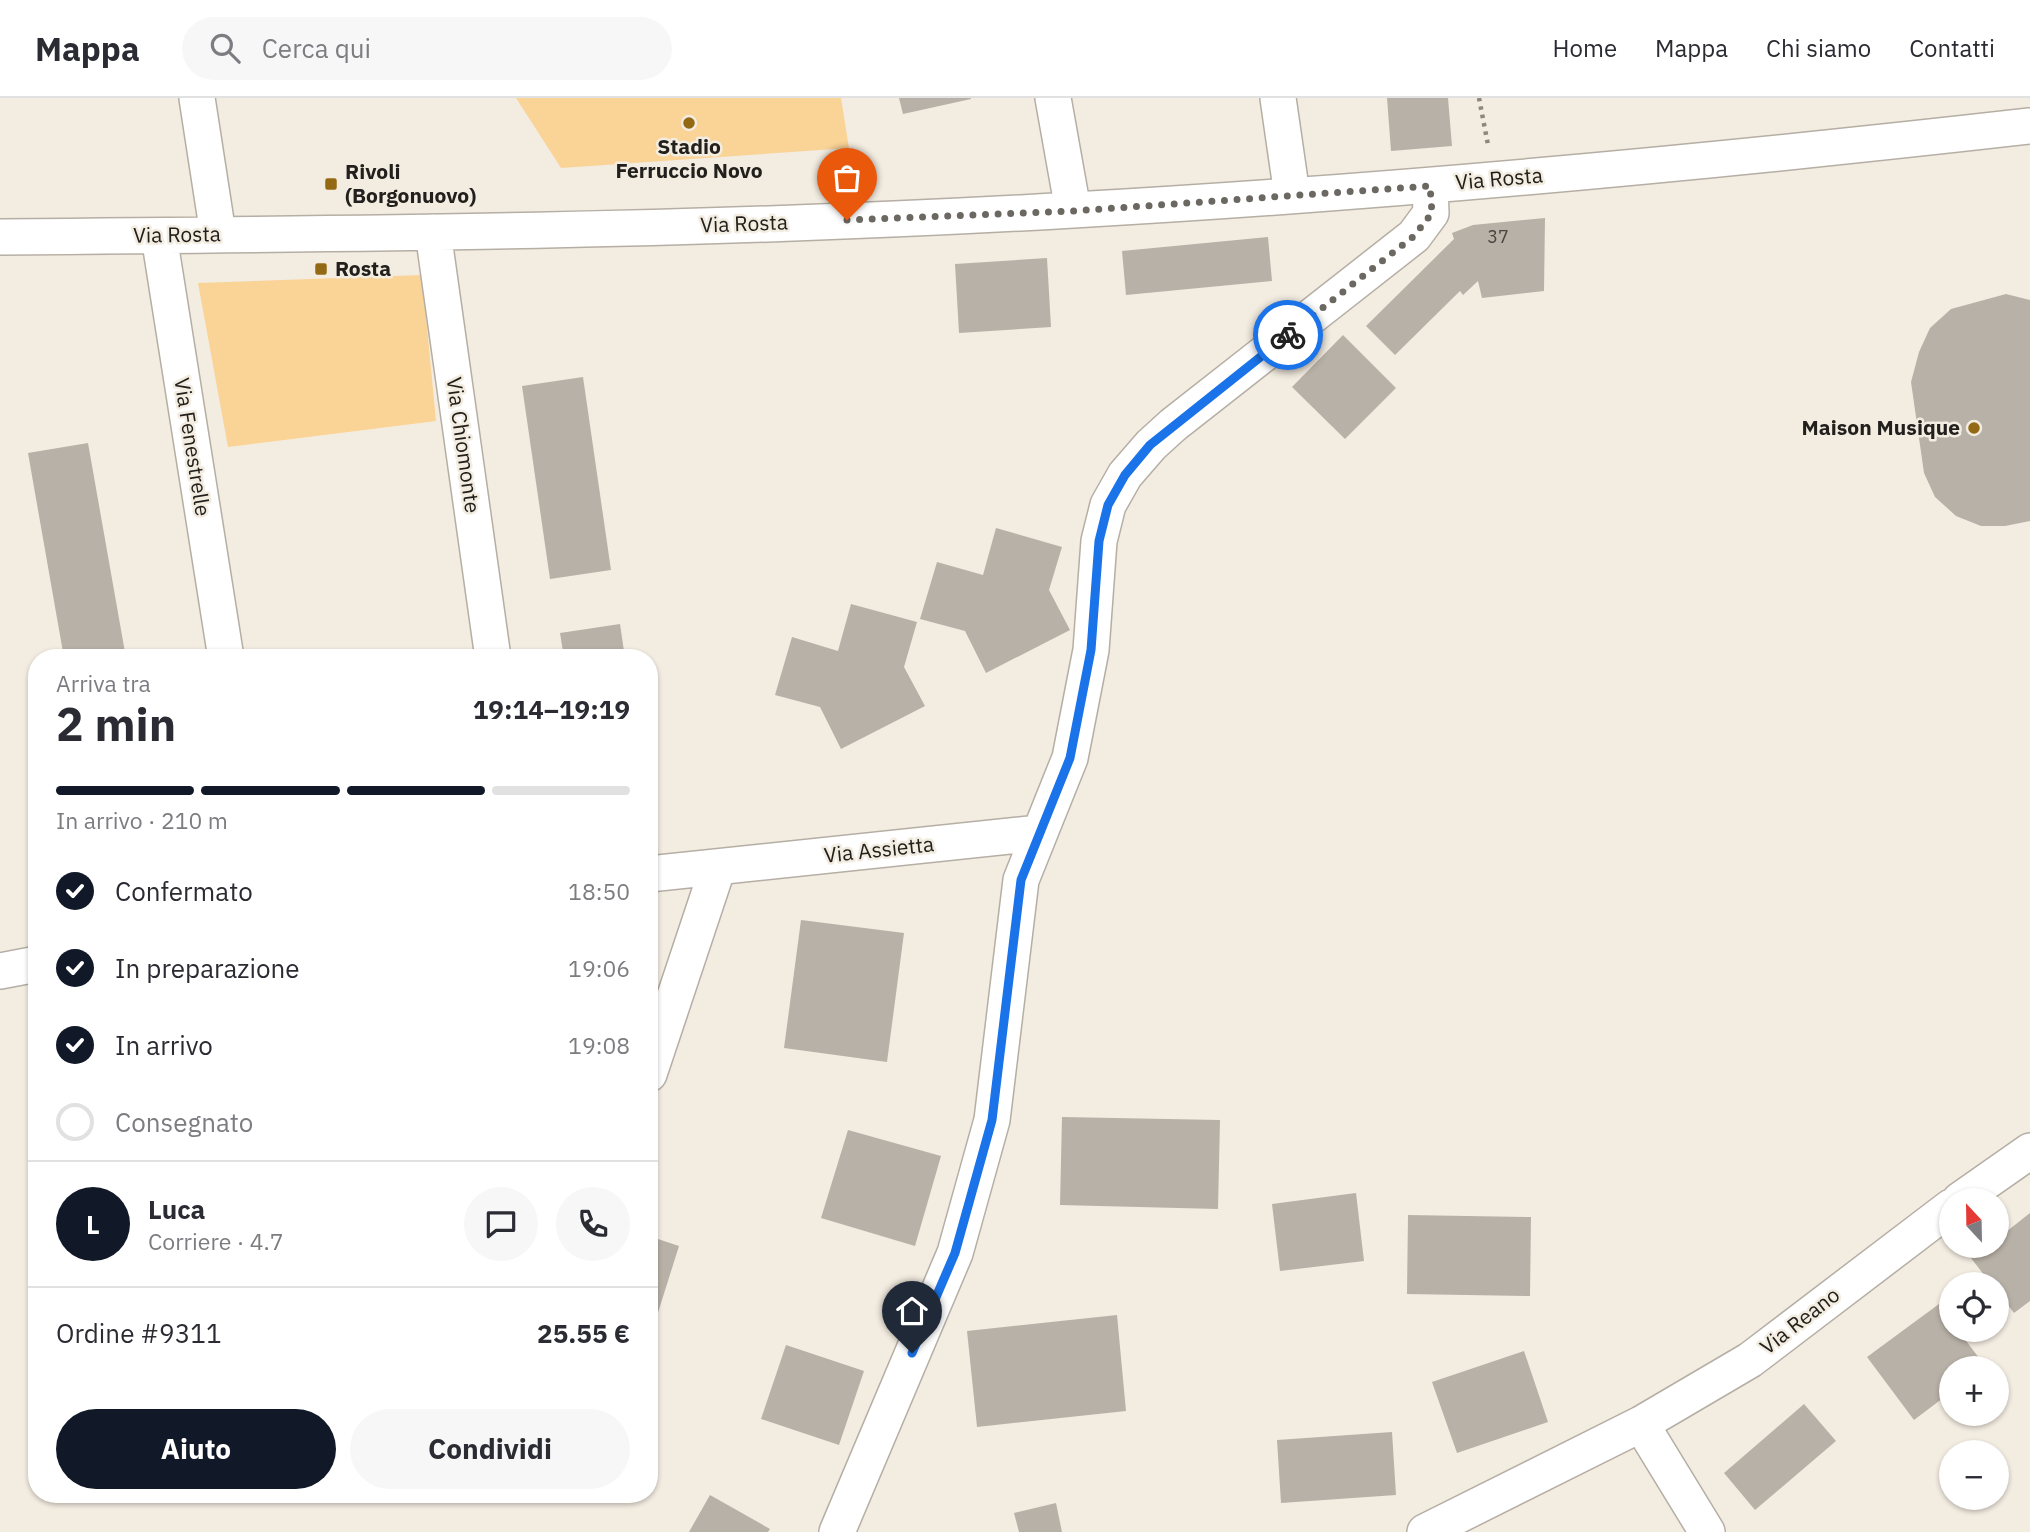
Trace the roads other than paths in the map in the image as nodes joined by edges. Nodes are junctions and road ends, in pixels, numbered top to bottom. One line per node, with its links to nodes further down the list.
1 (197, 98): 9 (street)
2 (1053, 98): 7 (street)
3 (1278, 98): 6 (street)
4 (2030, 126): 5 (street, Via Rosta)
5 (1430, 186): 6 (street, Via Rosta); 14 (street)
6 (1292, 195): 7 (street, Via Rosta)
7 (1073, 211): 8 (street, Via Rosta)
8 (433, 232): 9 (street, Via Rosta); 13 (street, Via Chiomonte)
9 (218, 234): 10 (street, Via Rosta)
10 (159, 236): 11 (street, Via Rosta); 12 (street, Via Fenestrelle)
11 (0, 237)
12 (225, 649)
13 (492, 649)
14 (1039, 833): 15 (street, Via Assietta); 24 (street)
15 (718, 867): 16 (street, Via Assietta); 19 (street)
16 (658, 873)
17 (28, 966): 18 (street)
18 (0, 971)
19 (658, 1046)
20 (2030, 1151): 21 (street)
21 (1977, 1188)
22 (1939, 1216): 23 (street, Via Reano)
23 (1642, 1424): 25 (street, Via Reano); 26 (street)
24 (836, 1532)
25 (1425, 1532)
26 (1707, 1532)

